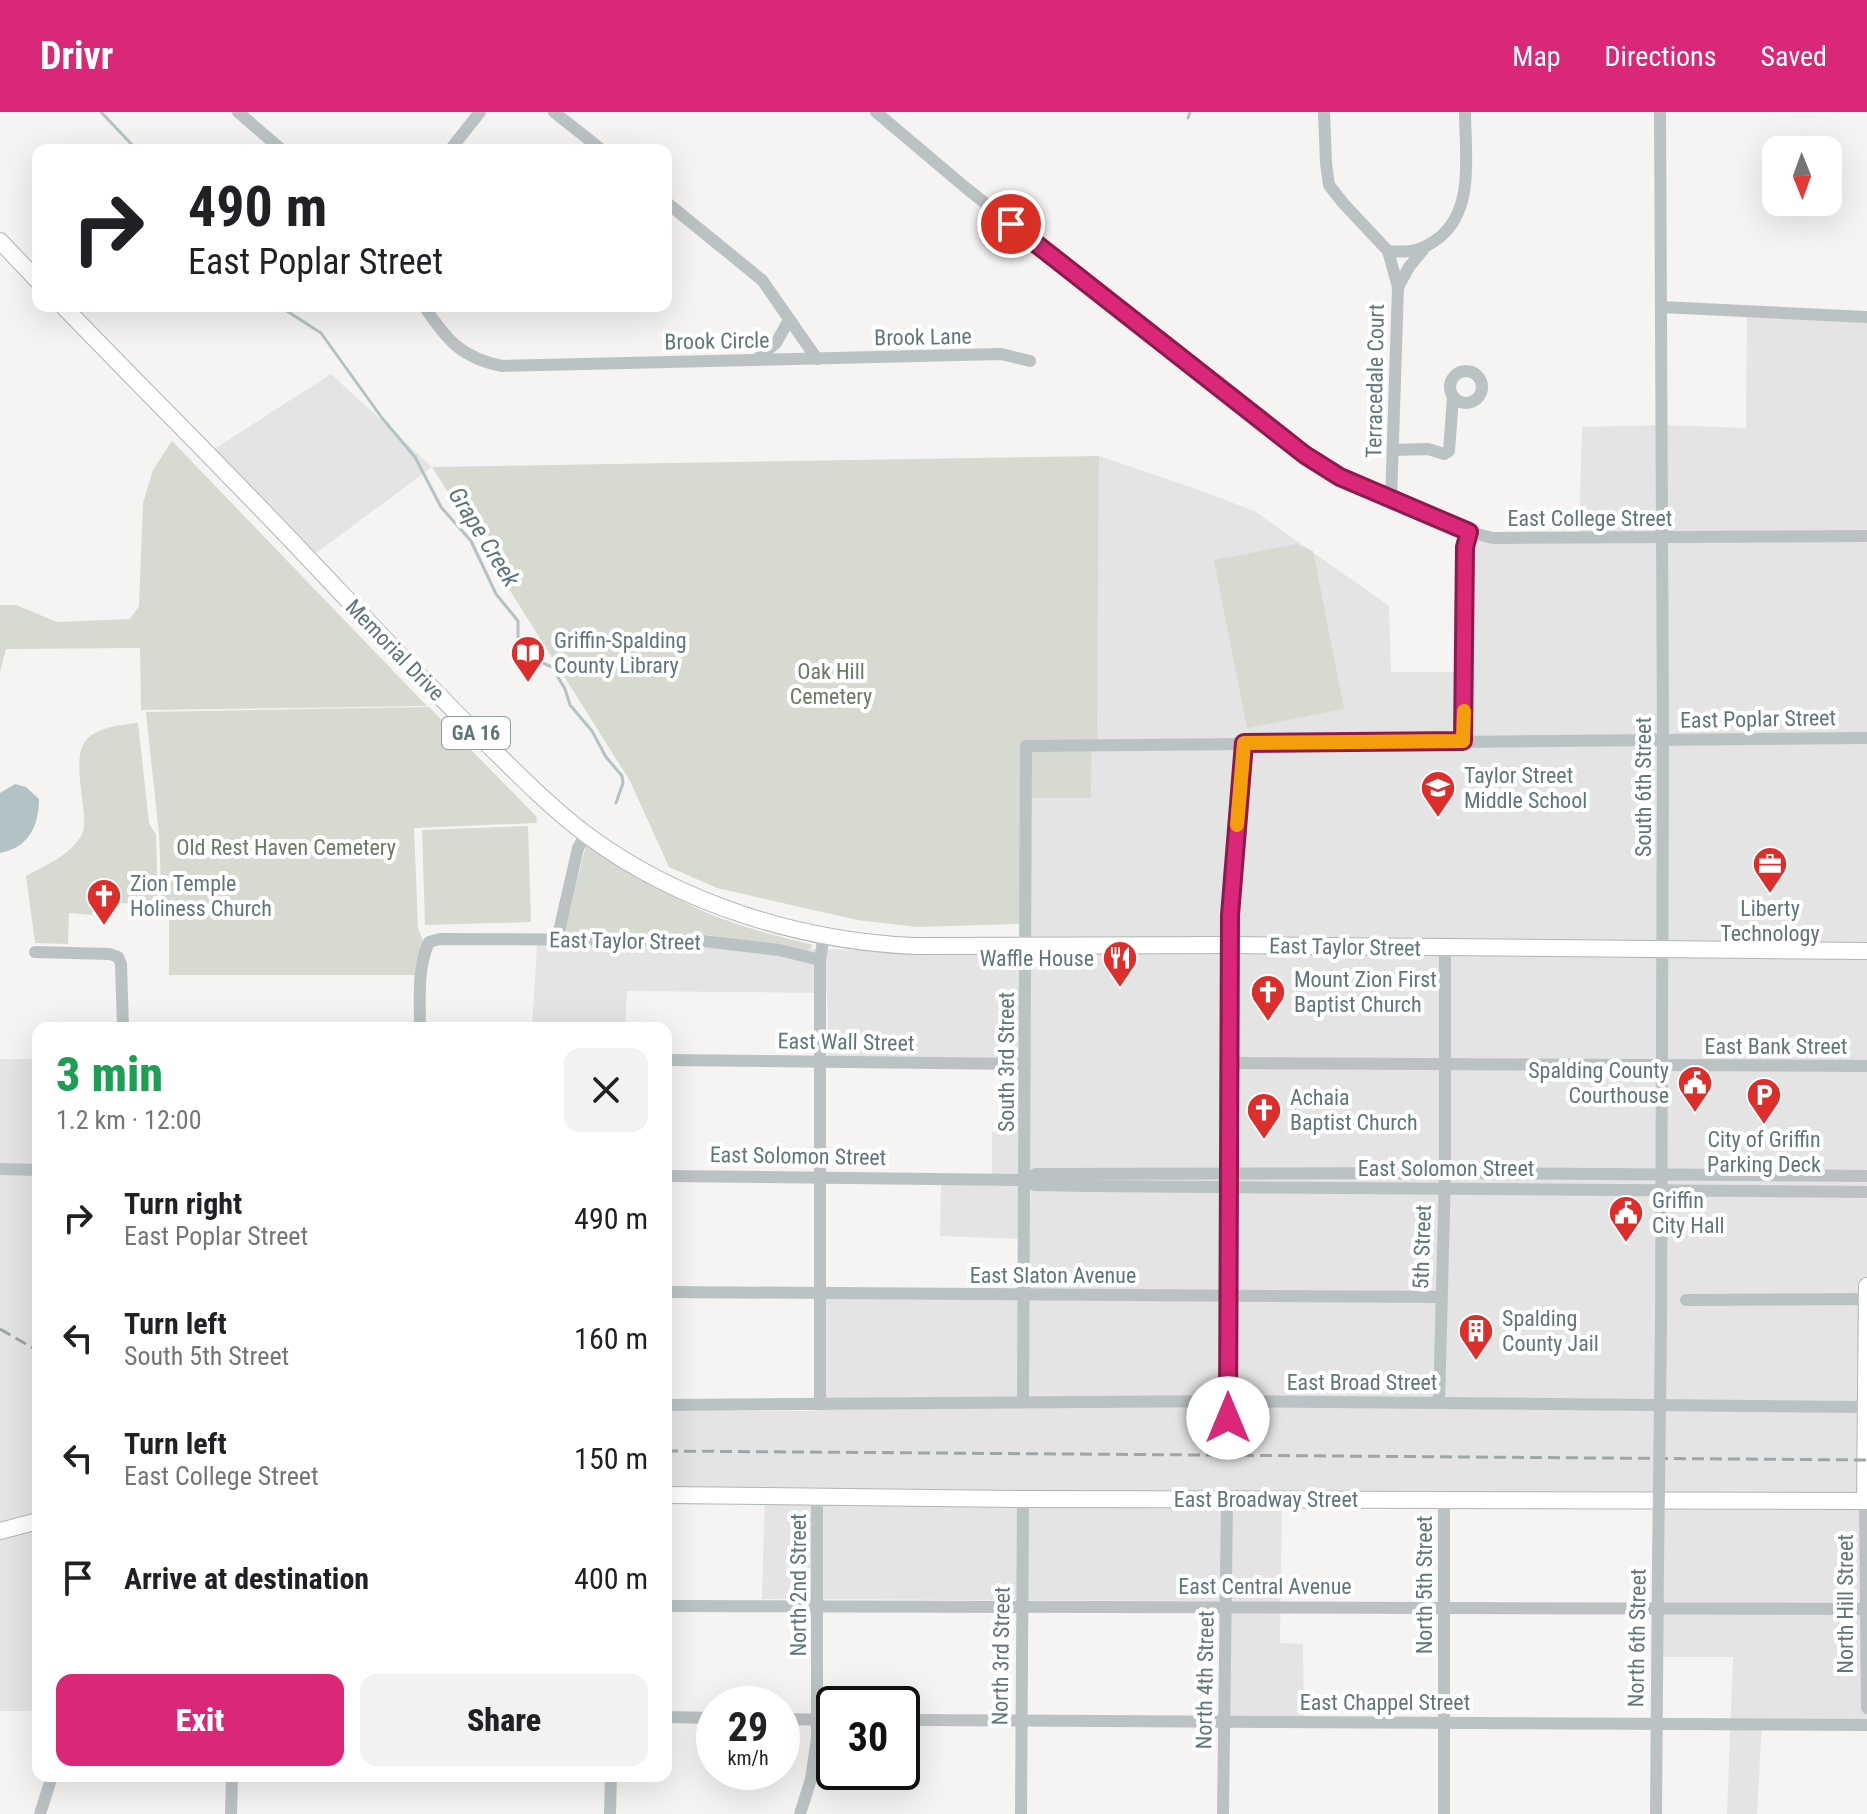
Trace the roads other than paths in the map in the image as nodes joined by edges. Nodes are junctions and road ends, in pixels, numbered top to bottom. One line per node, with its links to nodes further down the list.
1 (238, 112): 8 (street)
2 (480, 112): 9 (street)
3 (554, 112): 10 (street)
4 (876, 112): 27 (street, East College Street)
5 (1324, 112): 14 (street)
6 (1465, 112): 13 (street)
7 (1660, 112): 17 (street, South 6th Street)
8 (275, 144)
9 (455, 144)
10 (594, 144)
11 (672, 207): 21 (street, Brook Circle)
12 (0, 241): 15 (main road)
13 (1423, 250): 14 (street); 16 (street)
14 (1389, 258): 16 (street, Terracedale Court)
15 (32, 275)
16 (1398, 287): 26 (street, Terracedale Court)
17 (1661, 307): 20 (street); 30 (street, South 6th Street)
18 (69, 312): 36 (main road, Memorial Drive / GA 16)
19 (428, 312): 23 (street, Brook Circle)
20 (1867, 317)
21 (789, 320): 22 (street, Brook Circle); 23 (street)
22 (817, 359): 23 (street, Brook Circle); 24 (street, Brook Lane)
23 (755, 361)
24 (1030, 361)
25 (1453, 397): 26 (street)
26 (1393, 450): 27 (street, Terracedale Court)
27 (1391, 501): 28 (street, East College Street)
28 (1469, 532): 30 (street, East College Street); 33 (street)
29 (1867, 536): 30 (street, East College Street)
30 (1661, 538): 32 (street, South 6th Street)
31 (1867, 738): 32 (street, East Poplar Street)
32 (1663, 740): 33 (street, East Poplar Street); 42 (street, South 6th Street)
33 (1463, 741): 34 (street, East Poplar Street)
34 (1244, 743): 35 (street, East Poplar Street); 40 (street)
35 (1026, 746): 39 (street, South 3rd Street)
36 (586, 834): 37 (main road, Memorial Drive / GA 16); 38 (street)
37 (824, 935): 39 (main road, East Taylor Street / GA 16); 45 (street)
38 (557, 940): 45 (street, East Taylor Street); 47 (street, East Taylor Street)
39 (1026, 945): 40 (main road, East Taylor Street / GA 16); 51 (street, South 3rd Street)
40 (1230, 945): 41 (main road, East Taylor Street / GA 16); 50 (street)
41 (1445, 949): 42 (main road, East Taylor Street / GA 16); 52 (street, 5th Street)
42 (1662, 949): 43 (main road, East Taylor Street / GA 16); 53 (street, South 6th Street)
43 (1867, 951)
44 (35, 952): 46 (street)
45 (820, 960): 49 (street)
46 (123, 1022)
47 (420, 1022)
48 (672, 1060): 49 (street, East Wall Street)
49 (821, 1061): 51 (street, East Wall Street); 60 (street)
50 (1229, 1063): 52 (street); 63 (street)
51 (1025, 1064): 62 (street, South 3rd Street)
52 (1445, 1064): 53 (street, East Bank Street); 57 (street, 5th Street)
53 (1661, 1066): 54 (street, East Bank Street); 58 (street, South 6th Street)
54 (1867, 1066)
55 (0, 1169): 56 (street)
56 (32, 1170)
57 (1445, 1173): 58 (street, East Solomon Street); 63 (street, East Solomon Street); 64 (street, 5th Street)
58 (1660, 1174): 61 (street, East Solomon Street); 65 (street, South 6th Street)
59 (672, 1176): 60 (street, East Solomon Street)
60 (821, 1176): 62 (street, East Solomon Street); 69 (street)
61 (1867, 1176)
62 (1026, 1180): 63 (street, East Solomon Street); 70 (street)
63 (1231, 1180): 64 (street, East Solomon Street); 71 (street)
64 (1444, 1188): 65 (street, East Solomon Street); 72 (street, 5th Street)
65 (1660, 1190): 66 (street, East Solomon Street); 82 (street, South 6th Street, bridge)
66 (1867, 1192)
67 (1867, 1286): 73 (main road)
68 (672, 1292): 69 (street, East Slaton Avenue)
69 (819, 1292): 70 (street, East Slaton Avenue); 78 (street)
70 (1025, 1296): 71 (street, East Slaton Avenue); 76 (street)
71 (1230, 1296): 72 (street, East Slaton Avenue); 75 (street)
72 (1440, 1297): 77 (street, 5th Street)
73 (1867, 1299): 74 (street); 80 (main road)
74 (1686, 1300)
75 (1228, 1401): 76 (street, East Broad Street); 77 (street, East Broad Street); 81 (street)
76 (1023, 1402): 78 (street, East Broad Street)
77 (1439, 1403): 80 (street, East Broad Street)
78 (820, 1404): 79 (street, East Broad Street)
79 (672, 1405)
80 (1867, 1407): 88 (main road)
81 (1227, 1435)
82 (1660, 1463): 96 (street, North 6th Street, bridge)
83 (672, 1495): 84 (main road, East Broadway Street)
84 (817, 1497): 85 (main road, East Broadway Street); 91 (street, North 2nd Street)
85 (1023, 1499): 86 (main road, East Broadway Street); 93 (street, North 3rd Street)
86 (1227, 1499): 87 (main road, East Broadway Street); 94 (street, North 4th Street)
87 (1444, 1499): 88 (main road, East Broadway Street); 95 (street, North 5th Street)
88 (1866, 1501): 97 (street, North Hill Street)
89 (32, 1523): 90 (main road)
90 (0, 1531)
91 (818, 1605): 92 (street, East Central Avenue); 93 (street, East Central Avenue); 98 (street, North 2nd Street)
92 (672, 1606)
93 (1022, 1606): 94 (street, East Central Avenue); 103 (street, North 3rd Street)
94 (1227, 1606): 95 (street, East Central Avenue); 104 (street, North 4th Street)
95 (1444, 1607): 96 (street, East Central Avenue); 105 (street, North 5th Street)
96 (1657, 1608): 97 (street, East Central Avenue); 106 (street, North 6th Street)
97 (1866, 1609): 99 (street, North Hill Street)
98 (818, 1686)
99 (1867, 1708)
100 (672, 1717): 101 (street)
101 (696, 1718)
102 (920, 1720): 103 (street, East Chappel Street)
103 (1021, 1720): 104 (street, East Chappel Street); 116 (street, North 3rd Street)
104 (1224, 1722): 105 (street, East Chappel Street); 117 (street, North 4th Street)
105 (1443, 1722): 106 (street, East Chappel Street); 118 (street, North 5th Street)
106 (1656, 1725): 107 (street, East Chappel Street); 119 (street, North 6th Street)
107 (1867, 1725)
108 (816, 1737): 115 (street, North 2nd Street)
109 (50, 1782): 112 (street)
110 (232, 1782): 113 (street)
111 (611, 1782): 114 (street)
112 (40, 1814)
113 (231, 1814)
114 (610, 1814)
115 (800, 1814)
116 (1021, 1814)
117 (1223, 1814)
118 (1444, 1814)
119 (1656, 1814)

